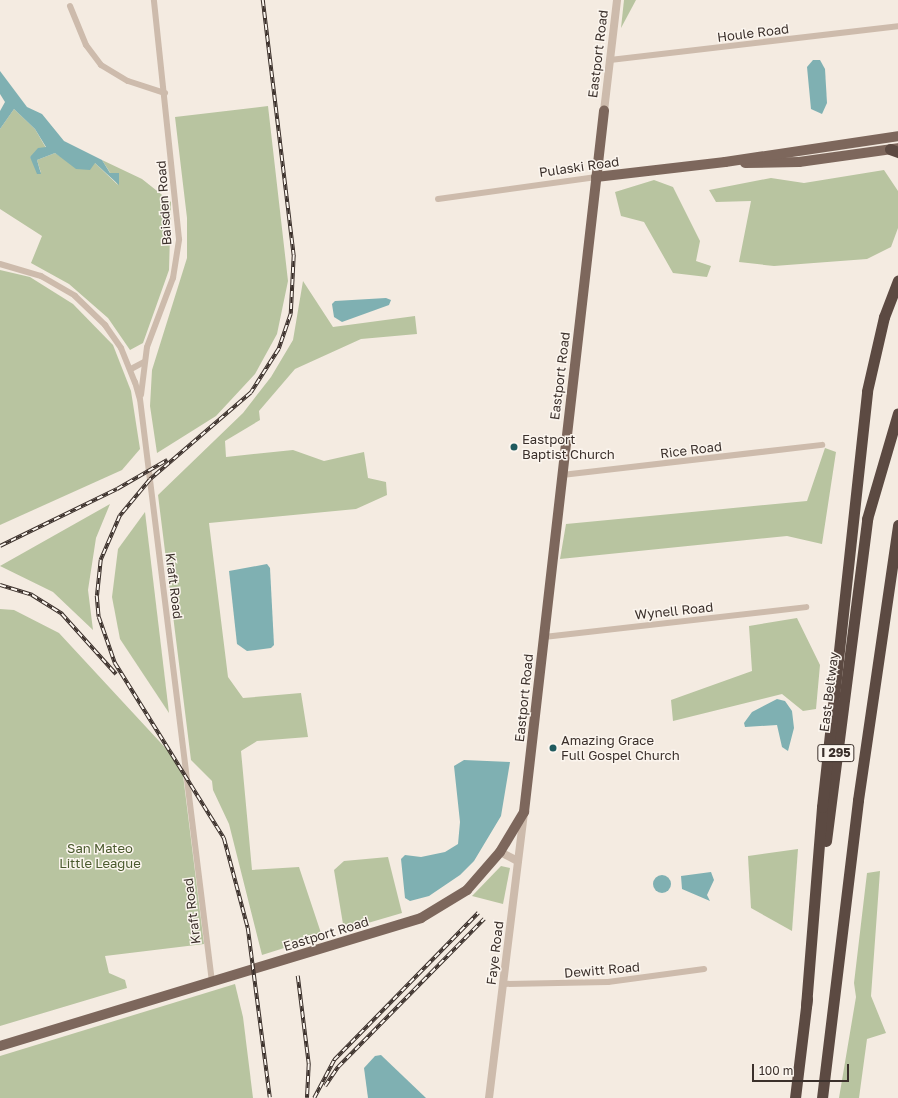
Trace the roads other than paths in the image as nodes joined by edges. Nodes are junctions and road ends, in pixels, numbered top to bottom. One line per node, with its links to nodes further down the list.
1 (154, 0): 6 (street, Baisden Road)
2 (617, 0): 5 (street, Eastport Road)
3 (70, 6): 6 (street)
4 (898, 26): 5 (street, Houle Road)
5 (610, 60): 7 (street, Eastport Road)
6 (165, 93): 15 (street, Baisden Road)
7 (604, 111): 11 (main road, Eastport Road)
8 (898, 136): 10 (main road, Pulaski Road)
9 (895, 150): 10 (main road, Pulaski Road)
10 (724, 162): 11 (main road, Pulaski Road)
11 (596, 177): 12 (street, Pulaski Road); 20 (main road, Eastport Road)
12 (438, 199)
13 (0, 264): 16 (street, Kraft Road)
14 (898, 281): 32 (highway)
15 (144, 362): 16 (street); 17 (street, Baisden Road)
16 (131, 369): 17 (street, Kraft Road)
17 (140, 399): 30 (street, Kraft Road)
18 (898, 413): 32 (highway, East Beltway / I 295)
19 (822, 445): 20 (street, Rice Road)
20 (562, 475): 25 (main road, Eastport Road)
21 (898, 525): 23 (highway, I 295)
22 (898, 542): 23 (highway)
23 (888, 575): 36 (highway, I 295)
24 (806, 607): 25 (street, Wynell Road)
25 (544, 637): 26 (main road, Eastport Road)
26 (524, 812): 27 (main road, Eastport Road); 28 (street, Faye Road)
27 (500, 852): 28 (street); 30 (main road, Eastport Road)
28 (518, 861): 31 (street, Faye Road)
29 (704, 969): 31 (street, Dewitt Road)
30 (212, 982): 33 (main road, Eastport Road)
31 (503, 984): 34 (street, Faye Road)
32 (806, 1006): 35 (highway, East Beltway / I 295)
33 (0, 1046)
34 (489, 1098)
35 (795, 1098)
36 (822, 1098)

